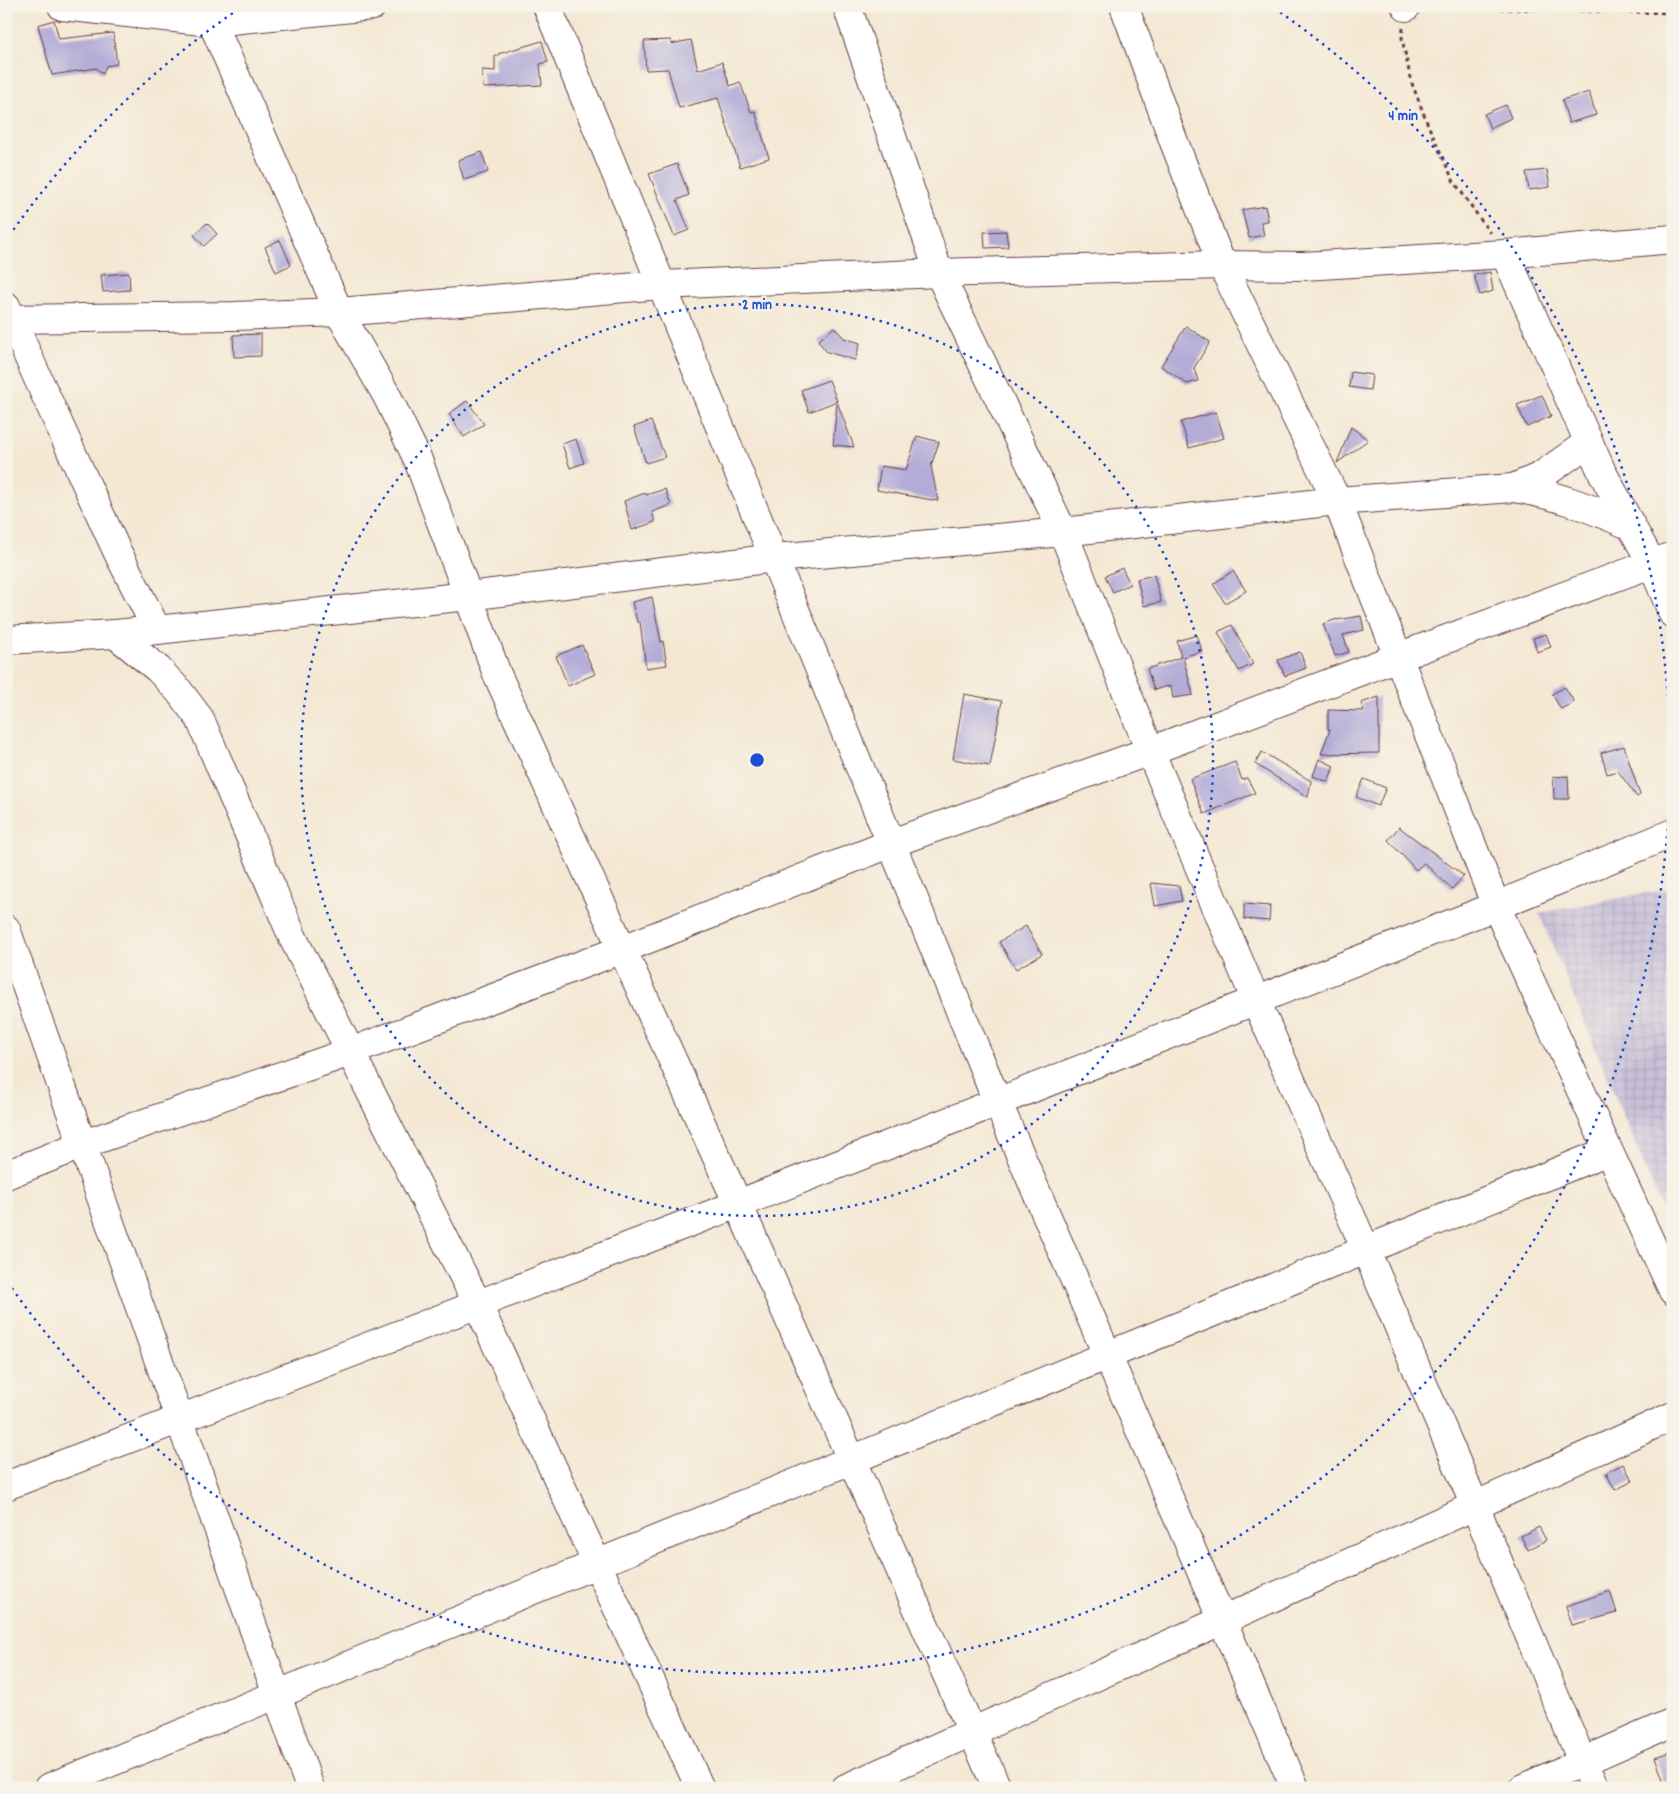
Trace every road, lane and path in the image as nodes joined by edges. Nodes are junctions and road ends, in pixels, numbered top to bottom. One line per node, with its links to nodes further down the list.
1 (62, 6): 8 (street)
2 (372, 6): 8 (street)
3 (547, 6): 13 (street)
4 (846, 6): 12 (street)
5 (1124, 6): 11 (street)
6 (1406, 6): 7 (path); 10 (path)
7 (1673, 13)
8 (214, 14): 14 (street)
9 (1673, 240): 10 (street)
10 (1505, 254): 11 (street); 16 (street)
11 (1222, 265): 12 (street); 18 (street)
12 (939, 273): 13 (street); 20 (street)
13 (661, 285): 14 (street); 21 (street)
14 (339, 312): 15 (street); 23 (street)
15 (8, 314): 25 (street)
16 (1589, 442): 17 (street); 19 (street)
17 (1513, 488): 18 (street); 19 (street)
18 (1337, 501): 20 (street); 28 (street)
19 (1632, 526): 22 (street)
20 (1063, 532): 21 (street); 29 (street)
21 (775, 558): 23 (street); 31 (street)
22 (1663, 560): 24 (street); 28 (street)
23 (468, 596): 25 (street); 34 (street)
24 (1673, 614)
25 (156, 630): 26 (street)
26 (114, 634): 27 (street); 36 (street)
27 (6, 640)
28 (1398, 657): 29 (street); 32 (street)
29 (1150, 751): 31 (street); 35 (street)
30 (1673, 834): 32 (street)
31 (892, 843): 34 (street); 37 (street)
32 (1496, 906): 35 (street); 39 (street)
33 (6, 929): 38 (street)
34 (623, 949): 36 (street); 41 (street)
35 (1256, 1001): 37 (street); 42 (street)
36 (350, 1052): 38 (street); 44 (street)
37 (998, 1101): 41 (street); 45 (street)
38 (81, 1145): 40 (street); 47 (street)
39 (1608, 1151): 42 (street); 43 (street)
40 (6, 1175)
41 (738, 1204): 44 (street); 48 (street)
42 (1366, 1250): 45 (street); 50 (street)
43 (1673, 1291)
44 (478, 1305): 47 (street); 51 (street)
45 (1108, 1356): 48 (street); 52 (street)
46 (1673, 1416): 50 (street)
47 (180, 1418): 49 (street); 53 (street)
48 (851, 1460): 51 (street); 55 (street)
49 (6, 1486)
50 (1475, 1506): 52 (street); 56 (street)
51 (597, 1563): 53 (street); 59 (street)
52 (1223, 1620): 55 (street); 62 (street)
53 (276, 1693): 57 (street); 58 (street)
54 (1673, 1722): 56 (street)
55 (972, 1732): 60 (street); 61 (street)
56 (1582, 1761): 63 (street); 64 (street)
57 (48, 1788)
58 (310, 1788)
59 (700, 1788)
60 (846, 1788)
61 (997, 1788)
62 (1295, 1788)
63 (1523, 1788)
64 (1596, 1788)

